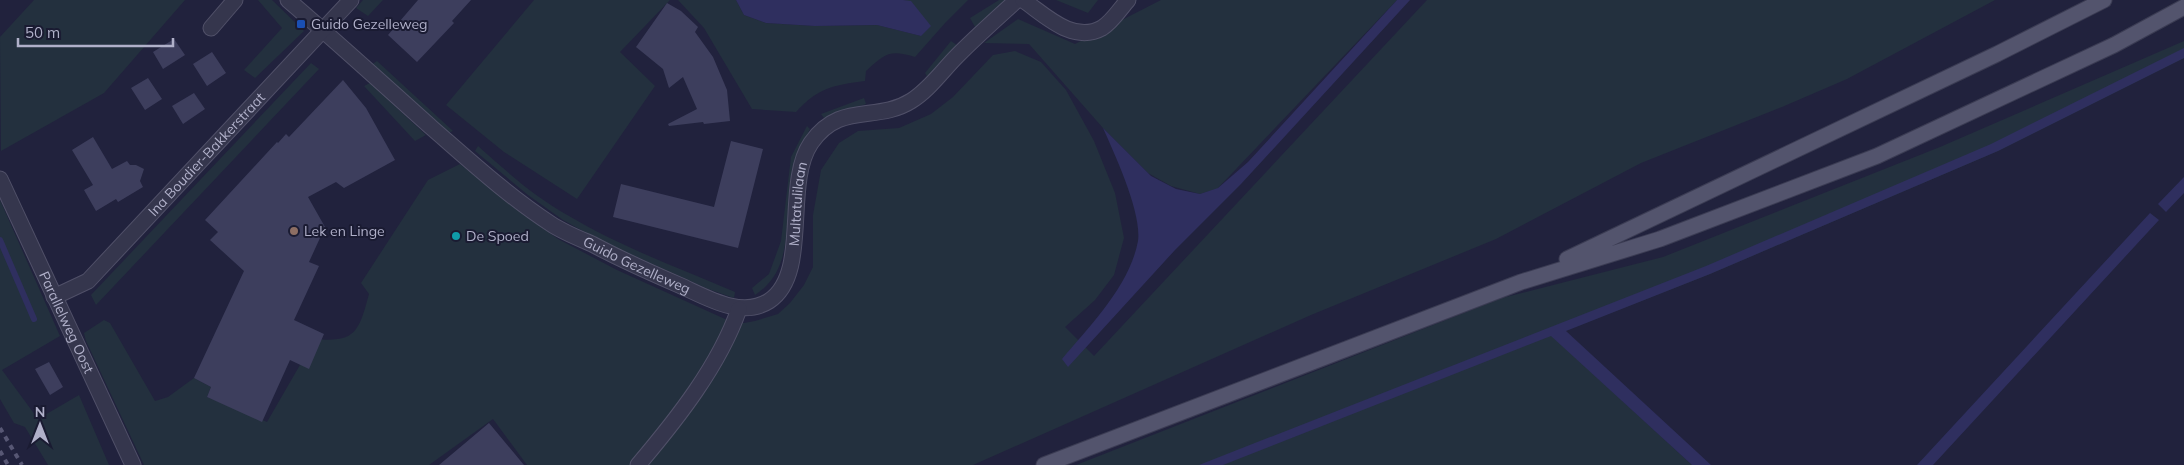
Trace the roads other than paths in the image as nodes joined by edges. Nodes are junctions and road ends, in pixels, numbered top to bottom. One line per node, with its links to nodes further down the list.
1 (235, 0): 9 (street)
2 (288, 0): 10 (street, Guido Gezelleweg)
3 (351, 0): 10 (street, Ina Boudier-Bakkerstraat)
4 (1017, 0): 14 (street, Multatulilaan)
5 (1023, 0): 6 (street)
6 (1128, 0)
7 (2104, 0): 12 (main road)
8 (2184, 7): 12 (main road)
9 (211, 28)
10 (323, 30): 13 (street, Ina Boudier-Bakkerstraat); 14 (street, Guido Gezelleweg)
11 (0, 179): 13 (street, Parallelweg Oost)
12 (1521, 282): 17 (main road)
13 (54, 297): 15 (street, Parallelweg Oost)
14 (739, 308): 16 (street)
15 (133, 465)
16 (638, 465)
17 (1044, 465)

